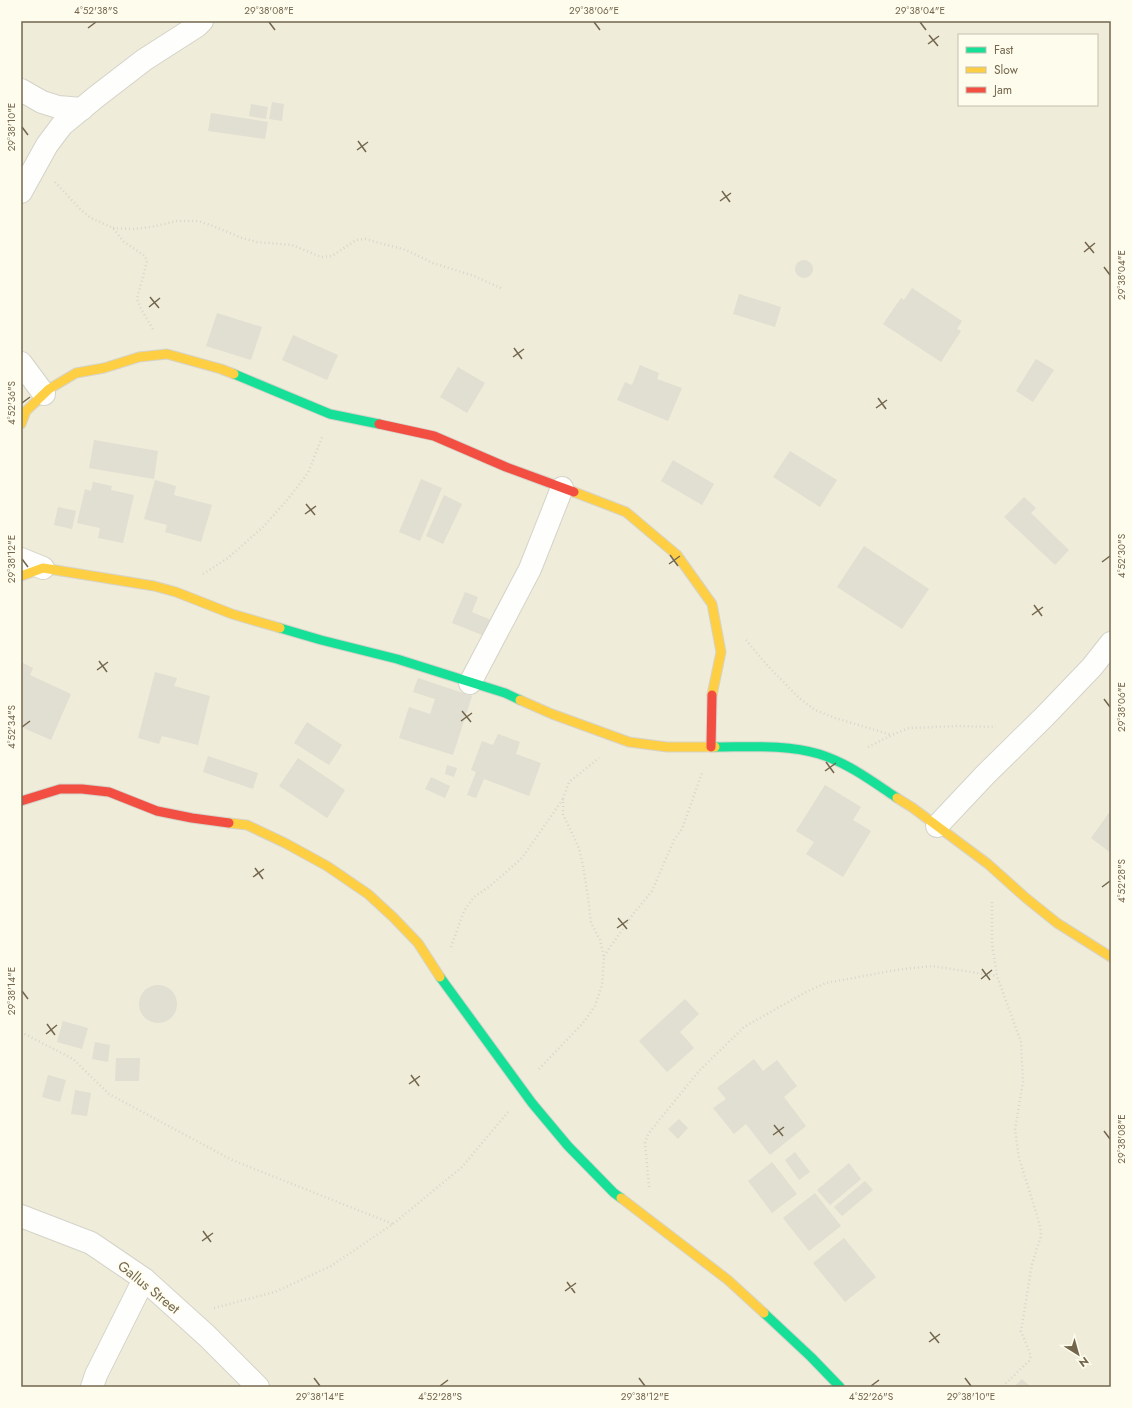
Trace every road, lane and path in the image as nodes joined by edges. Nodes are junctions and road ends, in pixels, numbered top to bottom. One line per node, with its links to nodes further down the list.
1 (202, 21): 3 (street)
2 (21, 90): 3 (street)
3 (82, 109): 4 (street)
4 (37, 163): 5 (street); 6 (path)
5 (21, 192)
6 (113, 228): 7 (path); 8 (path)
7 (502, 288)
8 (167, 354): 10 (street); 11 (street)
9 (21, 363): 10 (street)
10 (44, 394): 12 (street)
11 (330, 414): 13 (street); 17 (path)
12 (21, 424)
13 (562, 488): 20 (street); 24 (street)
14 (21, 559): 15 (street)
15 (43, 568): 16 (street); 17 (street)
16 (21, 576)
17 (176, 592): 20 (street)
18 (742, 636): 22 (path)
19 (1111, 643): 21 (street)
20 (470, 683): 23 (street)
21 (1033, 728): 22 (path); 28 (street)
22 (892, 735): 25 (path)
23 (623, 739): 24 (street); 26 (path)
24 (711, 747): 25 (street); 30 (path)
25 (850, 767): 28 (street)
26 (562, 799): 30 (path); 33 (path)
27 (21, 801): 33 (street)
28 (937, 826): 29 (street)
29 (988, 864): 31 (street); 32 (path)
30 (604, 956): 35 (path)
31 (1111, 957)
32 (997, 976): 37 (path); 44 (path)
33 (441, 978): 35 (street)
34 (21, 1032): 38 (path)
35 (523, 1091): 37 (street); 38 (path)
36 (21, 1216): 39 (street, Gallus Street)
37 (652, 1222): 43 (street)
38 (393, 1224): 40 (path)
39 (144, 1279): 40 (street, Gallus Street); 41 (street)
40 (184, 1316): 42 (street, Gallus Street)
41 (92, 1387)
42 (258, 1387)
43 (840, 1387)
44 (1002, 1387)

